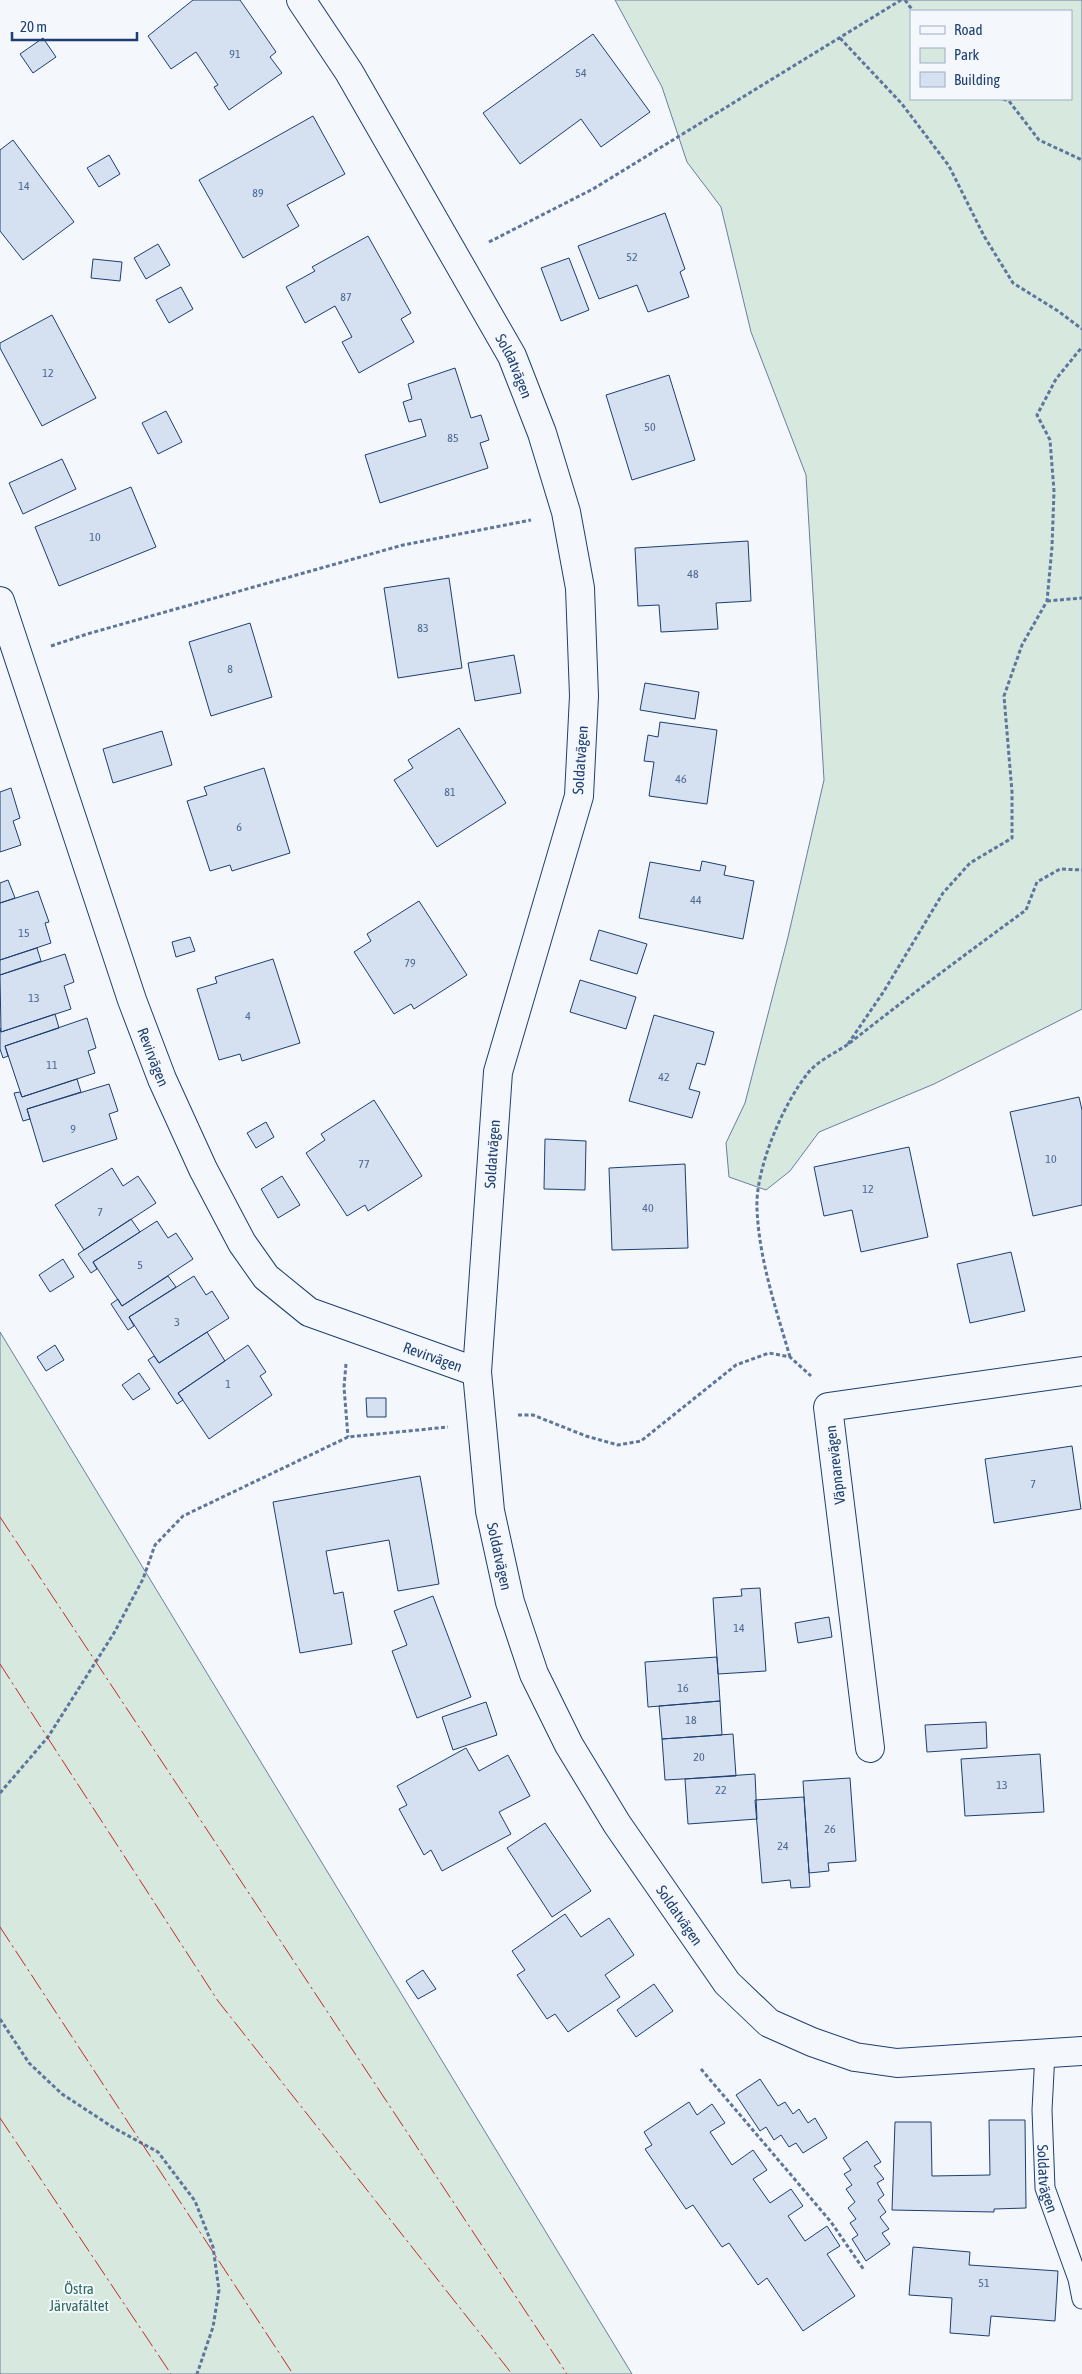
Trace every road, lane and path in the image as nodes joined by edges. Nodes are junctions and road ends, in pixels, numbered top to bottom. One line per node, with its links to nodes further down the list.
1 (301, 0): 6 (street, Soldatvägen)
2 (901, 0): 3 (path)
3 (840, 38): 6 (path); 7 (path)
4 (1006, 100): 5 (path)
5 (1082, 160)
6 (457, 258): 9 (street, Soldatvägen)
7 (1082, 329)
8 (1082, 347): 12 (path)
9 (566, 512): 13 (path); 19 (street, Soldatvägen)
10 (1082, 598): 12 (path)
11 (0, 601): 13 (street, Revirvägen)
12 (1047, 601): 15 (path)
13 (18, 658): 16 (street, Revirvägen)
14 (1082, 870): 15 (path)
15 (848, 1044): 17 (path)
16 (359, 1330): 19 (street, Revirvägen); 22 (path)
17 (790, 1357): 20 (path); 21 (path)
18 (1082, 1371): 20 (street, Väpnarevägen)
19 (476, 1372): 21 (street, Soldatvägen)
20 (828, 1407): 23 (street, Väpnarevägen)
21 (482, 1420): 22 (path); 27 (street, Soldatvägen)
22 (348, 1438): 24 (path)
23 (870, 1748)
24 (0, 1792)
25 (0, 2019): 31 (path)
26 (1082, 2051): 27 (street, Soldatvägen)
27 (1046, 2054): 30 (lane, Soldatvägen)
28 (701, 2069): 29 (path)
29 (864, 2270)
30 (1082, 2299)
31 (197, 2374)

